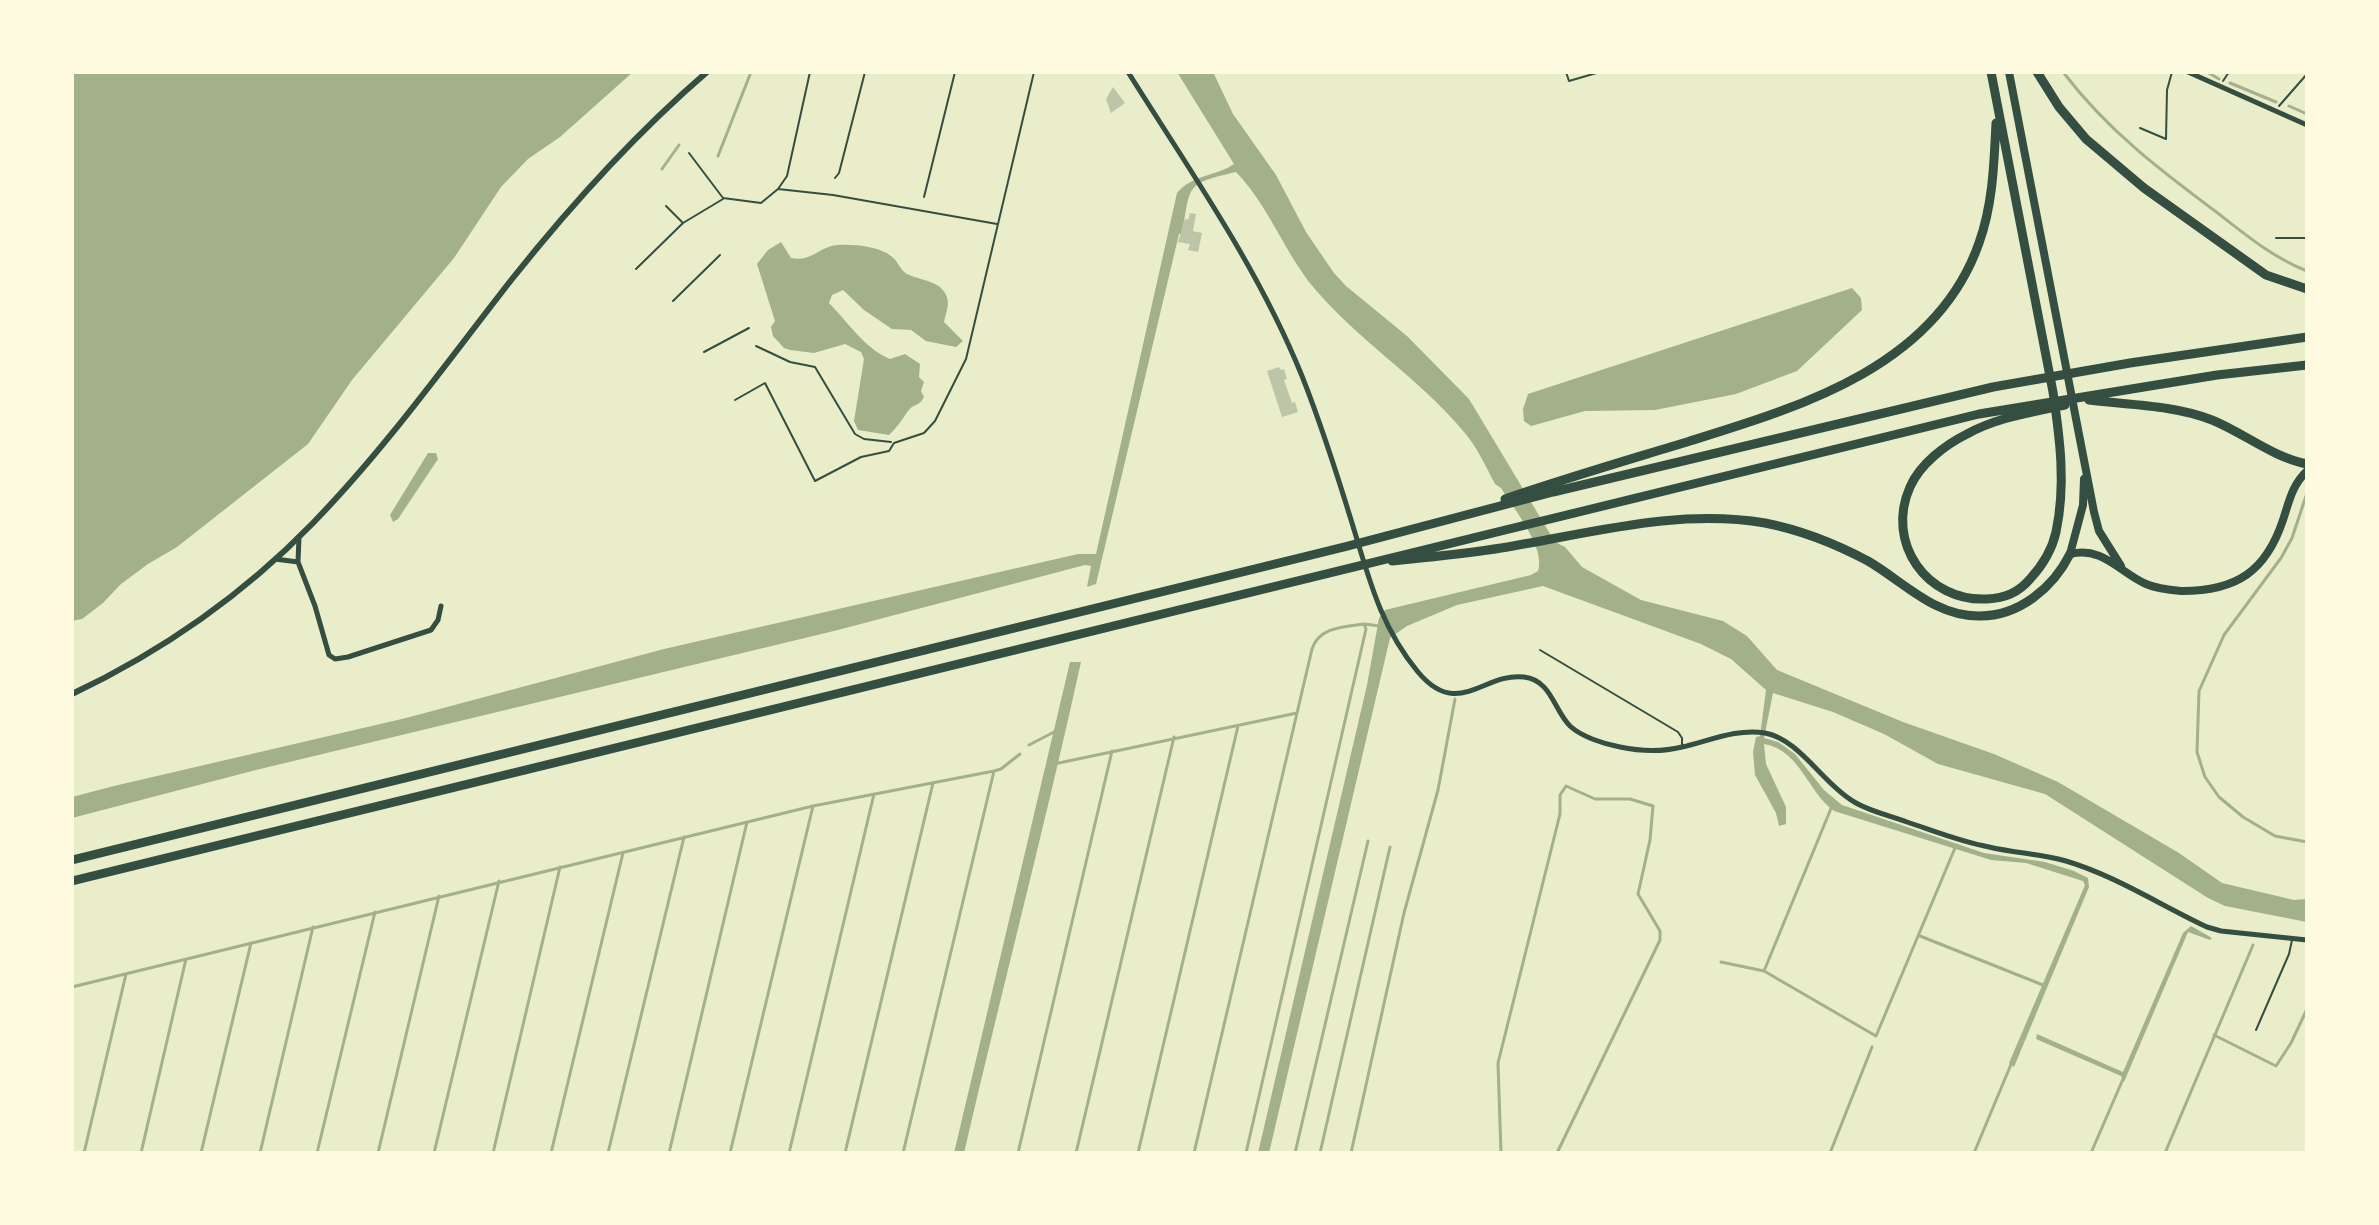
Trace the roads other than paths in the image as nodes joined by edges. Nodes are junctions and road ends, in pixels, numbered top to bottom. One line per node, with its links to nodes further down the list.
1 (707, 72): 20 (street)
2 (1128, 72): 29 (street)
3 (1566, 72): 4 (lane)
4 (1600, 72)
5 (1991, 72): 9 (highway)
6 (2009, 72): 16 (highway)
7 (2037, 72): 11 (highway)
8 (2188, 72): 10 (street)
9 (1997, 107): 15 (highway); 19 (highway)
10 (2307, 125)
11 (2307, 289)
12 (2307, 337): 19 (highway)
13 (2307, 365): 14 (highway)
14 (2120, 391): 15 (highway); 24 (highway)
15 (2089, 400): 17 (highway)
16 (2083, 458): 21 (highway); 25 (highway)
17 (2307, 464)
18 (2307, 471): 25 (highway)
19 (1552, 487): 30 (highway)
20 (299, 537): 22 (street); 23 (street)
21 (2070, 554): 24 (highway); 25 (highway)
22 (274, 558): 23 (street); 28 (street)
23 (298, 562): 26 (street)
24 (1370, 563): 31 (highway)
25 (2121, 566)
26 (441, 606)
27 (1540, 650): 29 (lane)
28 (72, 694)
29 (1682, 747): 32 (street)
30 (72, 860)
31 (72, 881)
32 (2292, 940): 33 (street); 34 (lane)
33 (2307, 940)
34 (2256, 1030)

